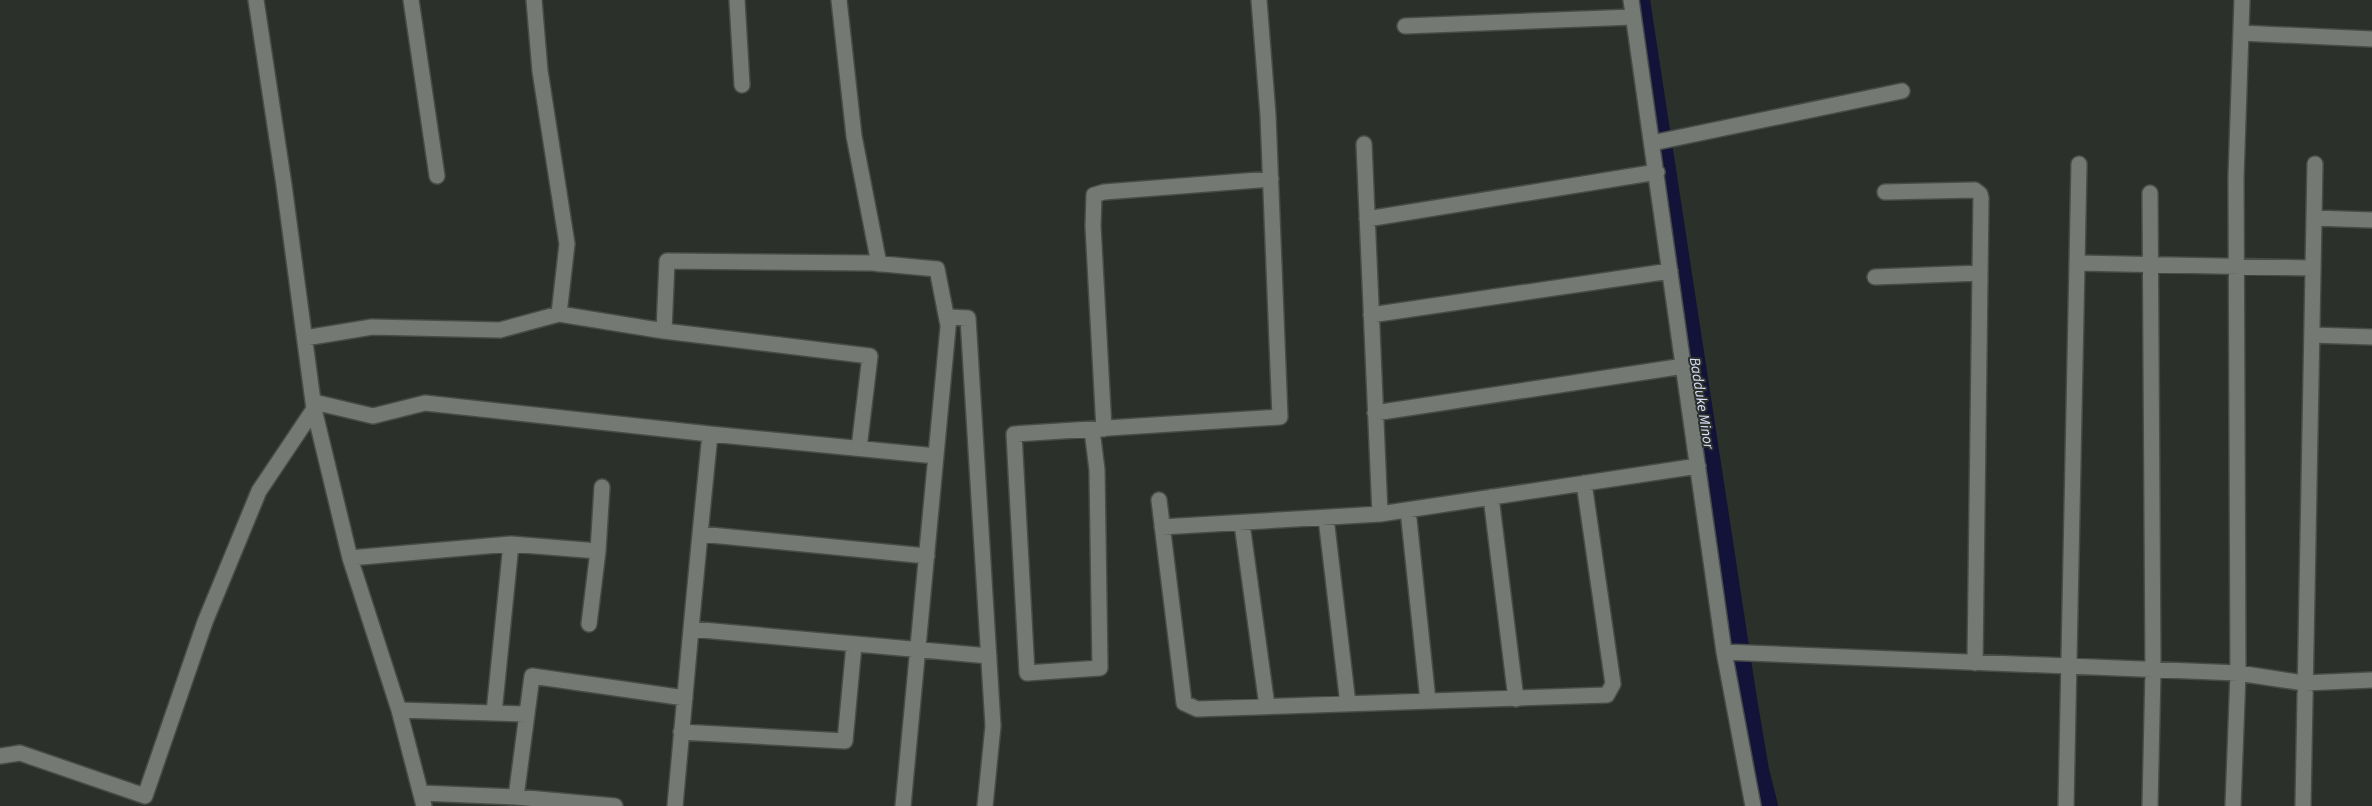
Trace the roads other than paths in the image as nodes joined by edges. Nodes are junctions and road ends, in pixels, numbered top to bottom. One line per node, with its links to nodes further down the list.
1 (256, 0): 41 (street)
2 (411, 0): 20 (street)
3 (534, 0): 35 (street)
4 (737, 0): 13 (street)
5 (839, 0): 28 (street)
6 (1259, 0): 21 (street)
7 (1631, 0): 9 (street)
8 (2242, 0): 11 (street)
9 (1633, 17): 10 (street); 15 (street)
10 (1404, 26)
11 (2241, 33): 12 (street); 30 (street)
12 (2372, 39)
13 (742, 85)
14 (1902, 91): 15 (street)
15 (1652, 143): 19 (street)
16 (1364, 144): 25 (street)
17 (2079, 164): 27 (street)
18 (2315, 164): 24 (street)
19 (1657, 172): 25 (street); 32 (street)
20 (437, 176)
21 (1271, 179): 45 (street); 45 (street)
22 (1886, 192): 33 (street)
23 (2150, 193): 29 (street)
24 (2314, 218): 26 (street); 31 (street)
25 (1367, 219): 36 (street)
26 (2372, 220)
27 (2077, 263): 29 (street); 71 (street)
28 (879, 264): 37 (street); 38 (street)
29 (2151, 264): 30 (street); 72 (street)
30 (2236, 267): 31 (street); 73 (street)
31 (2313, 268): 39 (street)
32 (1670, 271): 36 (street); 42 (street)
33 (1980, 273): 34 (street); 70 (street)
34 (1875, 277)
35 (559, 314): 38 (street); 41 (street)
36 (1371, 315): 44 (street)
37 (948, 325): 48 (street); 69 (street)
38 (664, 331): 47 (street)
39 (2312, 335): 40 (street); 75 (street)
40 (2372, 337)
41 (305, 338): 43 (street)
42 (1684, 366): 44 (street); 49 (street)
43 (314, 406): 46 (street); 63 (street); 88 (street)
44 (1375, 413): 55 (street)
45 (1098, 429): 45 (street)
46 (710, 434): 47 (street); 59 (street)
47 (859, 448): 48 (street)
48 (936, 456): 62 (street)
49 (1698, 466): 50 (street); 68 (street)
50 (1584, 483): 52 (street); 77 (street)
51 (602, 487): 61 (street)
52 (1491, 497): 54 (street); 77 (street)
53 (1159, 500): 58 (street)
54 (1408, 510): 55 (street); 78 (street)
55 (1380, 514): 56 (street)
56 (1326, 518): 57 (street); 79 (street)
57 (1242, 524): 58 (street); 80 (street)
58 (1162, 527): 80 (street)
59 (700, 534): 62 (street); 65 (street)
60 (511, 544): 61 (street); 63 (street); 82 (street)
61 (598, 551): 64 (street)
62 (927, 556): 67 (street)
63 (350, 558): 81 (street)
64 (589, 624)
65 (691, 629): 66 (street); 76 (street)
66 (854, 644): 67 (street); 84 (street)
67 (918, 650): 69 (street); 91 (street)
68 (1725, 652): 70 (street); 93 (street)
69 (988, 656): 92 (street)
70 (1974, 663): 71 (street)
71 (2069, 667): 72 (street); 94 (street)
72 (2153, 670): 73 (street); 95 (street)
73 (2238, 673): 75 (street); 96 (street)
74 (2372, 680): 75 (street)
75 (2304, 683): 97 (street)
76 (685, 698): 83 (street); 84 (street)
77 (1516, 699): 78 (street)
78 (1428, 701): 79 (street)
79 (1348, 704): 80 (street)
80 (1267, 706)
81 (399, 710): 82 (street); 87 (street)
82 (494, 713): 83 (street)
83 (527, 714): 86 (street)
84 (682, 732): 90 (street)
85 (0, 756): 88 (street)
86 (516, 797): 87 (street); 89 (street)
87 (423, 799)
88 (143, 801)
89 (615, 806)
90 (674, 806)
91 (903, 806)
92 (985, 806)
93 (1753, 806)
94 (2066, 806)
95 (2150, 806)
96 (2233, 806)
97 (2303, 806)

